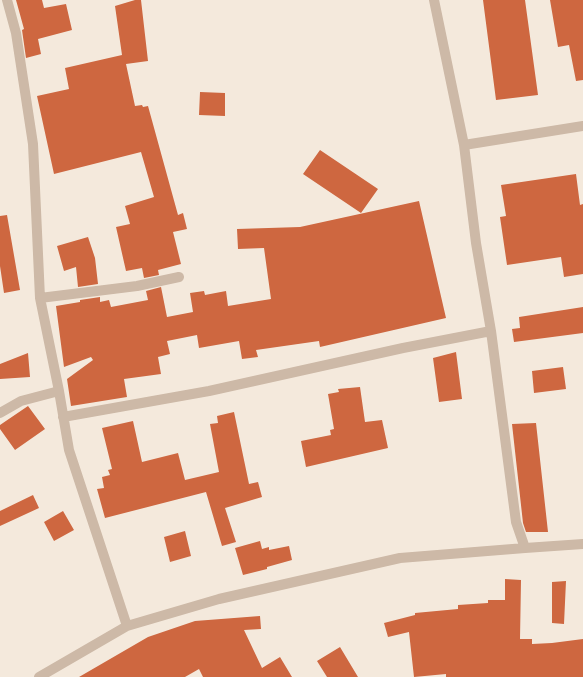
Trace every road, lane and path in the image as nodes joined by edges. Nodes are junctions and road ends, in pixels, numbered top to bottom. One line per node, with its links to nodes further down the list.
1 (7, 0): 6 (street)
2 (434, 0): 4 (street)
3 (583, 126): 4 (street)
4 (464, 145): 7 (street)
5 (179, 277): 6 (street)
6 (40, 298): 8 (street)
7 (491, 331): 10 (street); 12 (street)
8 (59, 391): 9 (street); 10 (street)
9 (0, 413)
10 (63, 417): 13 (street)
11 (583, 544): 12 (street)
12 (525, 548): 13 (street)
13 (127, 626): 14 (street)
14 (39, 677)

